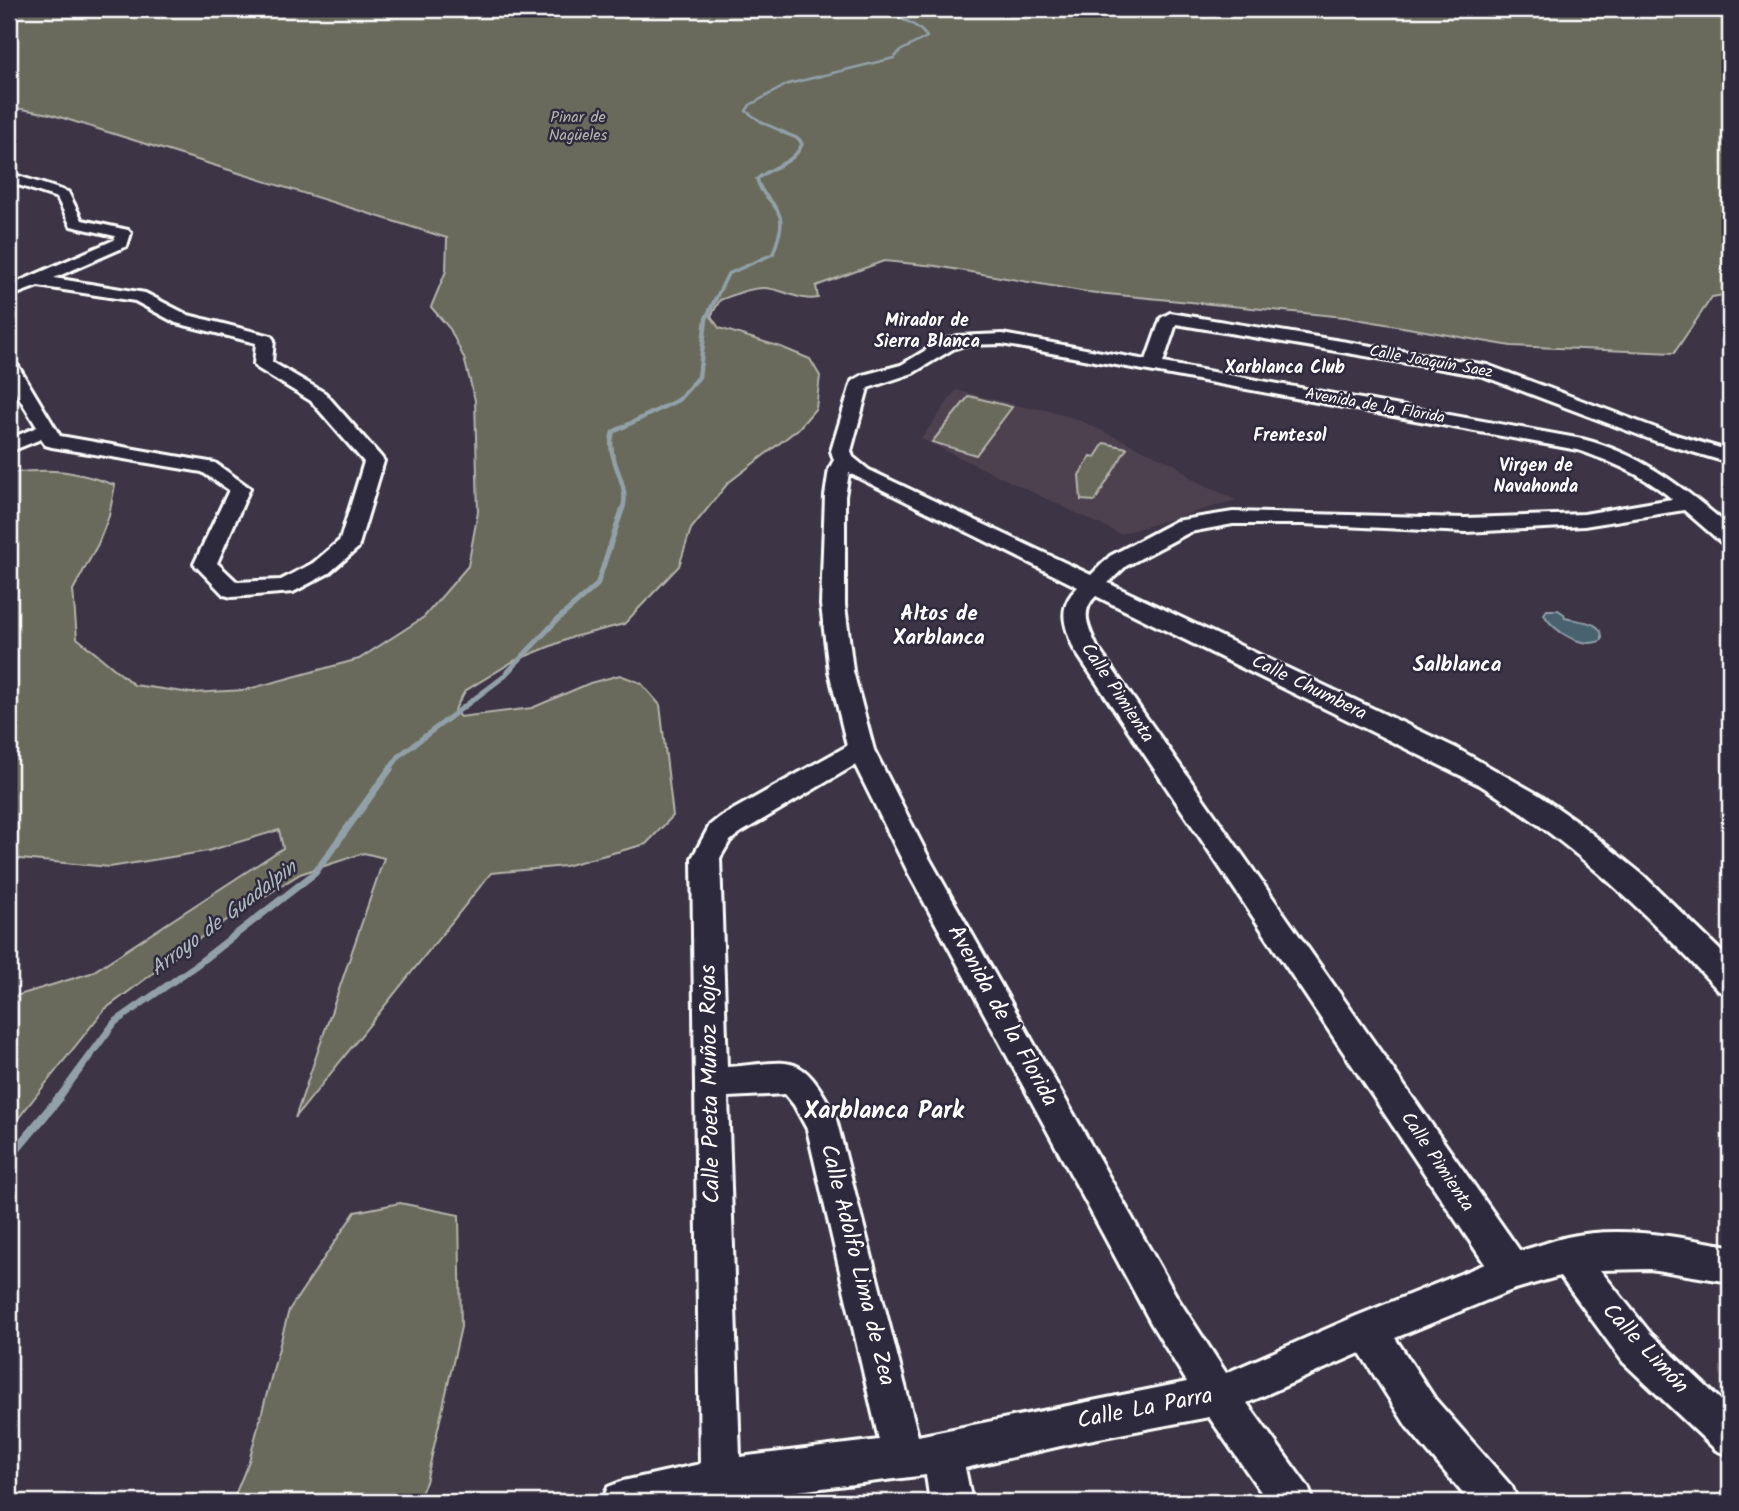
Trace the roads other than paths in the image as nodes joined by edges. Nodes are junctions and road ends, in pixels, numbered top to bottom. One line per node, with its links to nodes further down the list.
1 (9, 177): 2 (street)
2 (39, 281): 3 (street); 6 (street)
3 (9, 292)
4 (9, 366): 6 (street)
5 (1153, 366): 8 (street, Calle Joaquín Saez); 9 (street, Avenida de la Florida); 10 (street, Avenida de la Florida)
6 (48, 429): 7 (street)
7 (9, 446)
8 (1730, 457)
9 (847, 474): 12 (street, Calle Chumbera); 13 (street, Avenida de la Florida)
10 (1688, 503): 11 (street, Avenida de la Florida); 12 (street, Calle Pimienta)
11 (1730, 538)
12 (1094, 585): 14 (street, Calle Chumbera); 18 (street, Calle Pimienta)
13 (861, 750): 15 (street, Calle Poeta Muñoz Rojas); 20 (street, Avenida de la Florida)
14 (1730, 981)
15 (711, 1083): 22 (street, Calle Adolfo Lima de Zea); 23 (street, Calle Poeta Muñoz Rojas)
16 (1568, 1255): 17 (street, Calle La Parra); 18 (street, Calle La Parra); 21 (street, Calle Limón)
17 (1730, 1265)
18 (1512, 1272): 19 (street, Calle La Parra)
19 (1367, 1330): 20 (street, Calle La Parra); 27 (street)
20 (1218, 1396): 22 (street, Calle La Parra); 26 (street, Avenida de la Florida)
21 (1730, 1436)
22 (922, 1455): 23 (street, Calle La Parra); 25 (street)
23 (721, 1491): 24 (street, Calle La Parra)
24 (623, 1502)
25 (951, 1502)
26 (1293, 1502)
27 (1497, 1502)

